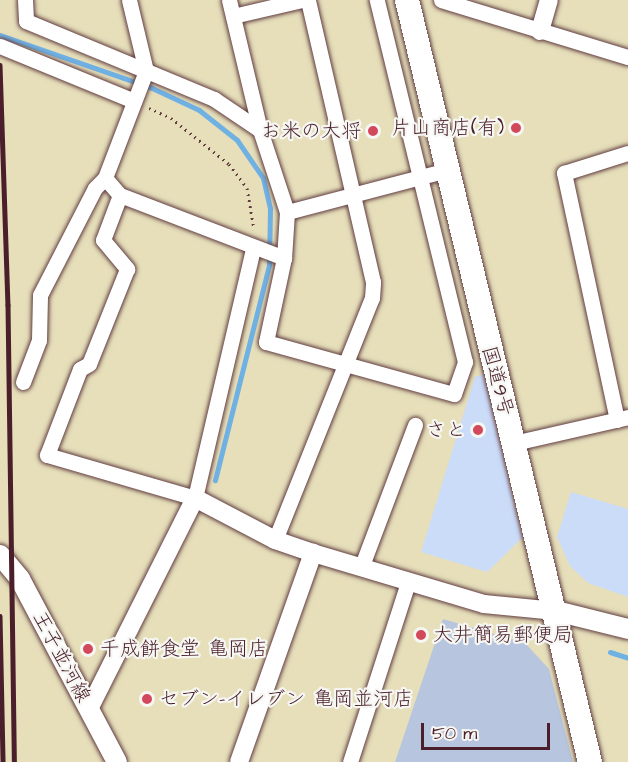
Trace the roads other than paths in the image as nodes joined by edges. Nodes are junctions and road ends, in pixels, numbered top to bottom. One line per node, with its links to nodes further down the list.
1 (25, 0): 14 (street)
2 (129, 0): 14 (street)
3 (229, 0): 10 (street)
4 (302, 0): 10 (street)
5 (308, 0): 22 (street)
6 (377, 0): 19 (street)
7 (407, 0): 18 (highway, 国道9号)
8 (441, 0): 11 (street)
9 (549, 0): 11 (street)
10 (233, 16): 16 (street)
11 (540, 31): 13 (street)
12 (0, 46): 15 (street)
13 (628, 57)
14 (146, 71): 15 (street); 16 (street)
15 (134, 102): 20 (street)
16 (260, 130): 23 (street)
17 (628, 153): 28 (street)
18 (447, 170): 19 (street); 30 (highway, 国道9号)
19 (423, 177): 22 (street); 26 (street)
20 (105, 178): 21 (street); 27 (street)
21 (120, 195): 24 (street); 31 (street)
22 (352, 195): 23 (street); 26 (street)
23 (287, 212): 25 (street)
24 (253, 249): 25 (street); 31 (street)
25 (284, 258): 26 (street)
26 (348, 363): 32 (street)
27 (22, 382)
28 (622, 419): 30 (street)
29 (415, 425): 35 (street)
30 (514, 443): 37 (highway, 国道9号)
31 (195, 498): 32 (street); 39 (street)
32 (275, 540): 33 (street)
33 (313, 553): 35 (street); 41 (street)
34 (0, 555): 39 (main road, 王子並河線)
35 (361, 568): 36 (street)
36 (408, 582): 37 (street); 42 (street)
37 (556, 611): 38 (main road); 43 (highway, 国道9号)
38 (628, 629)
39 (89, 709): 40 (main road, 王子並河線)
40 (117, 762)
41 (240, 762)
42 (350, 762)
43 (590, 762)

